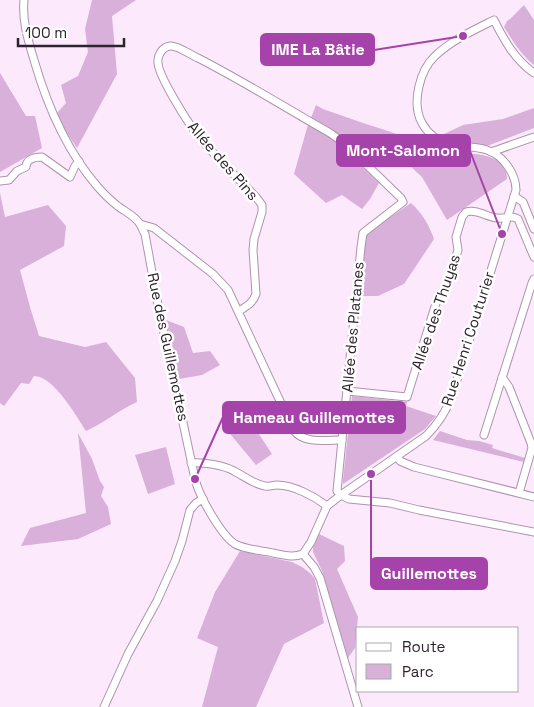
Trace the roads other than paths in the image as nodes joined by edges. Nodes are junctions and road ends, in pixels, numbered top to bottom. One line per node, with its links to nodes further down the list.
1 (24, 0): 5 (street)
2 (534, 73): 4 (street)
3 (534, 138): 4 (street)
4 (491, 152): 7 (street)
5 (79, 161): 6 (street); 9 (street)
6 (0, 181)
7 (514, 196): 8 (street, Rue Henri Couturier); 10 (street)
8 (507, 217): 12 (street); 16 (street, Allée des Thuyas); 19 (street, Rue Henri Couturier)
9 (140, 224): 14 (street); 20 (street, Rue des Guillemottes)
10 (534, 229)
11 (360, 247): 14 (street, Allée des Pins); 16 (street, Allée des Platanes)
12 (534, 257)
13 (534, 280): 15 (street)
14 (239, 310): 18 (street)
15 (502, 377): 17 (street); 21 (street)
16 (347, 391): 18 (street, Allée des Platanes)
17 (484, 435)
18 (342, 440): 22 (street, Allée des Platanes)
19 (396, 456): 21 (street); 22 (street, Rue Henri Couturier)
20 (191, 462): 24 (street, Rue des Guillemottes); 25 (street)
21 (519, 493): 23 (street)
22 (340, 495): 25 (street, Rue Henri Couturier); 26 (street)
23 (534, 497)
24 (203, 499): 27 (street, Rue des Guillemottes); 28 (street)
25 (327, 506): 27 (street)
26 (534, 532)
27 (303, 554): 29 (street)
28 (104, 707)
29 (358, 707)

